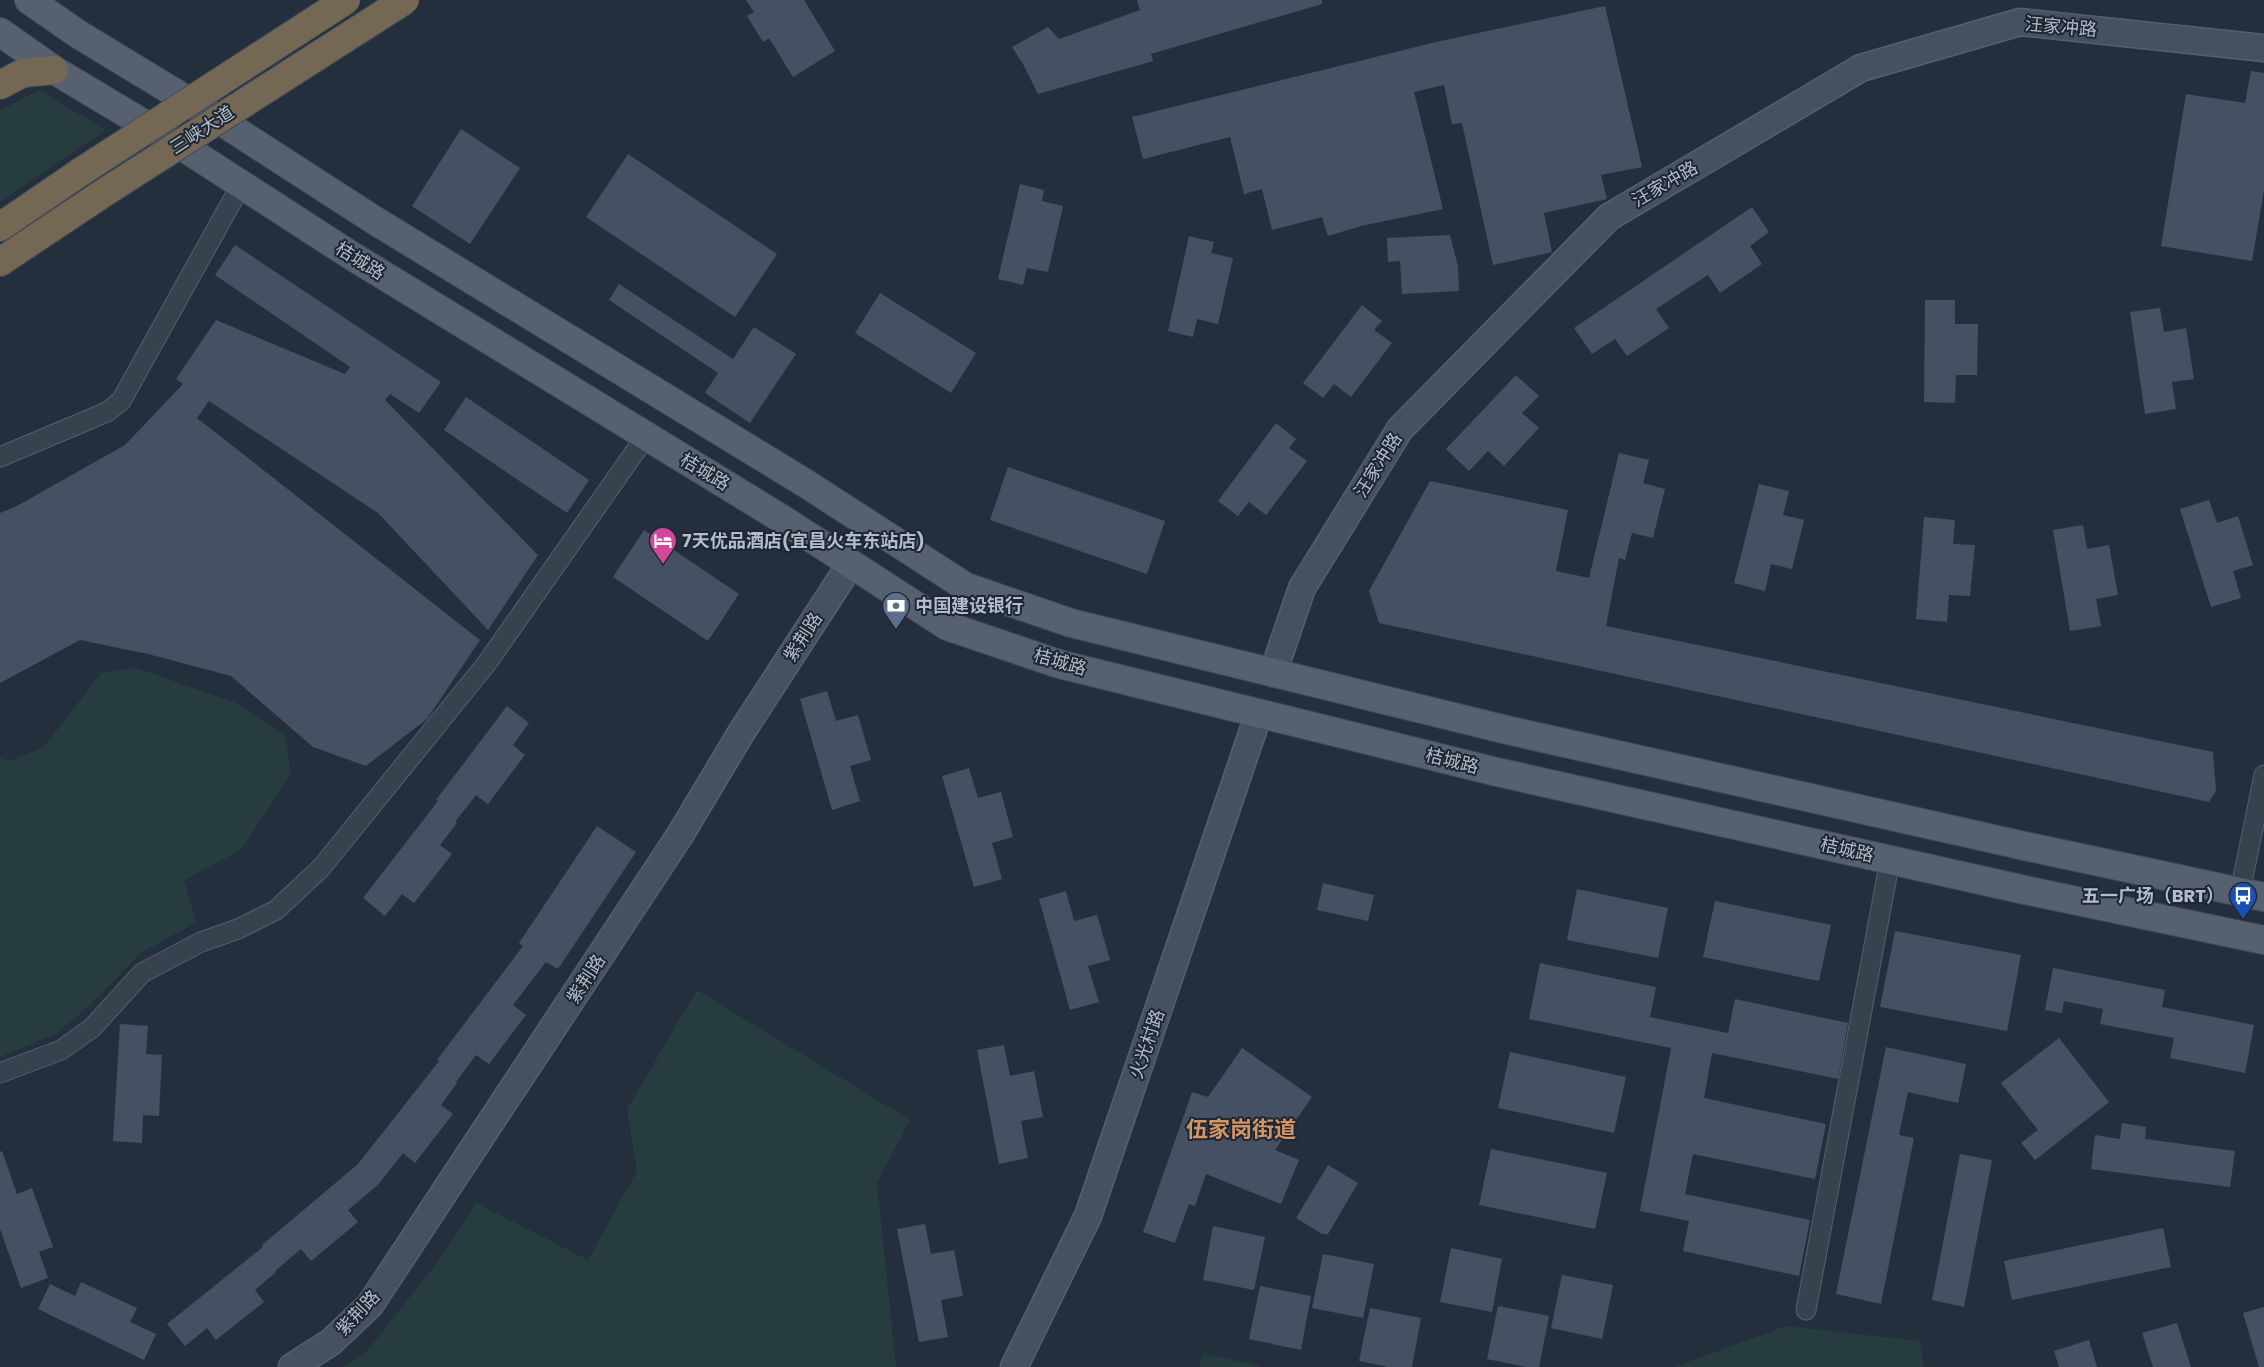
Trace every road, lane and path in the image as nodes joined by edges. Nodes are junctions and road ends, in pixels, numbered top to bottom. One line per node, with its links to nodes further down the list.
1 (29, 0): 14 (main road)
2 (346, 0): 9 (highway, 三峡大道, bridge)
3 (405, 0): 10 (highway, 三峡大道, bridge)
4 (0, 32): 6 (main road, 桔城路)
5 (2264, 48): 14 (street, 汪家冲路)
6 (54, 70): 7 (highway); 8 (main road, 桔城路)
7 (0, 85)
8 (242, 185): 11 (main road, 桔城路); 12 (street)
9 (0, 227)
10 (0, 262)
11 (646, 436): 13 (main road, 桔城路); 20 (street)
12 (0, 457)
13 (850, 565): 15 (main road, 桔城路); 22 (street, 紫荆路)
14 (1273, 673): 18 (main road)
15 (1259, 713): 17 (main road, 桔城路); 23 (street, 火光村路)
16 (2264, 775): 18 (street)
17 (1890, 860): 19 (main road, 桔城路); 21 (street)
18 (2252, 894)
19 (2264, 940)
20 (0, 1073)
21 (1806, 1310)
22 (292, 1367)
23 (1014, 1367)

